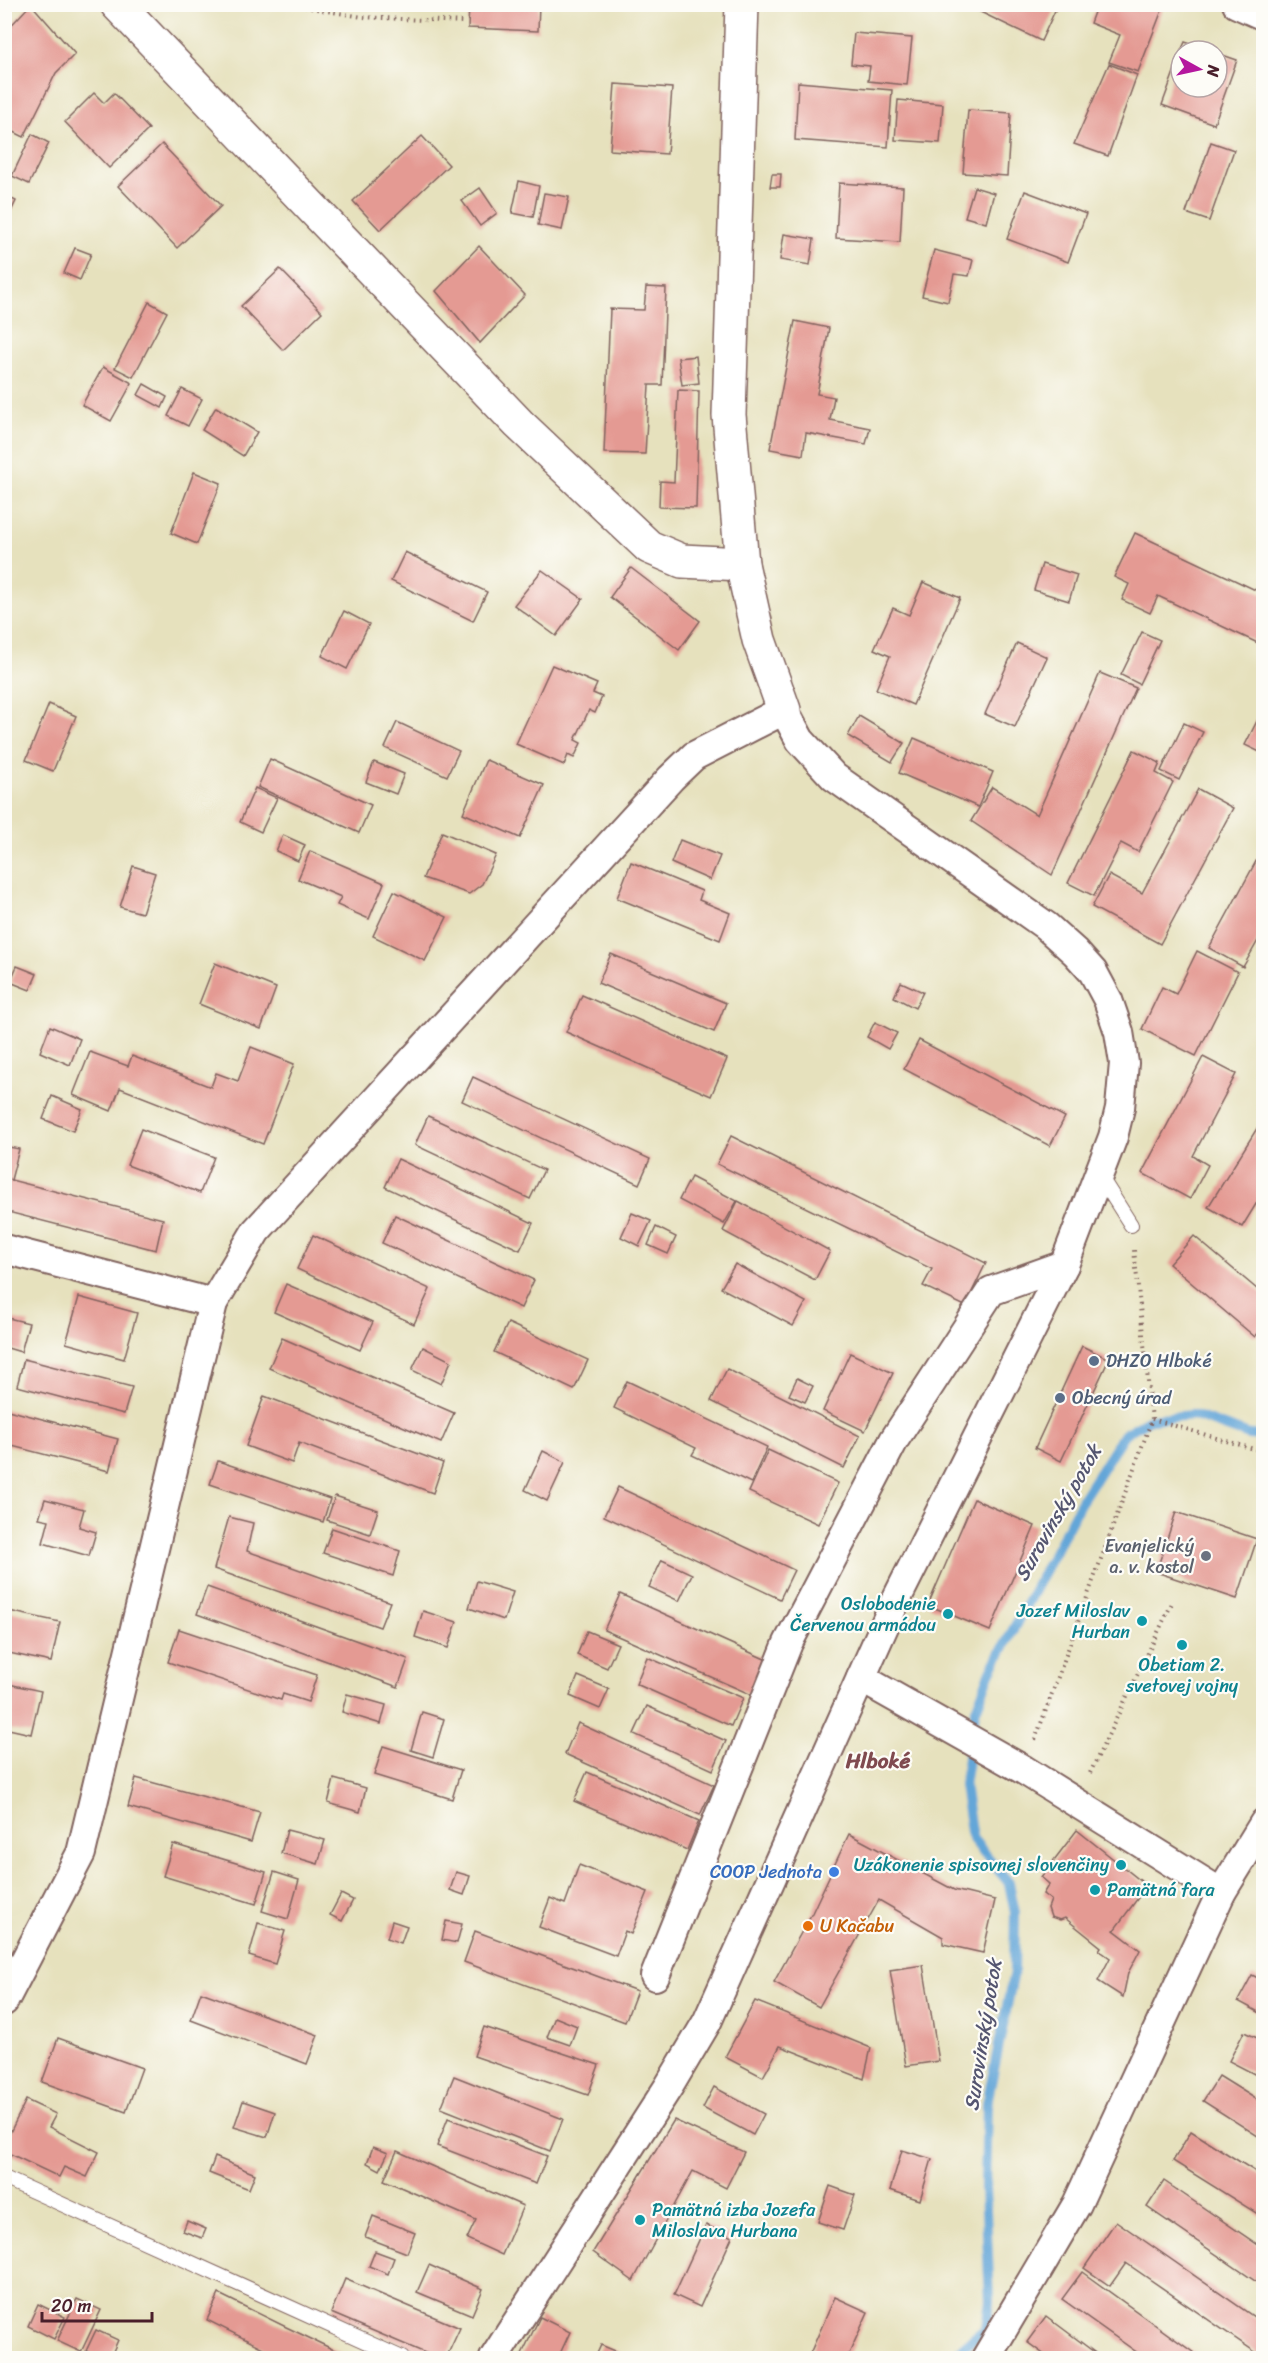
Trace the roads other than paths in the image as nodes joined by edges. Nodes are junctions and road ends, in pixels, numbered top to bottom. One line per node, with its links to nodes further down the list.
1 (117, 4): 5 (street)
2 (742, 4): 5 (street)
3 (1237, 4): 4 (street)
4 (1263, 16)
5 (742, 564): 6 (street)
6 (784, 710): 7 (street); 11 (street)
7 (1100, 1176): 8 (lane); 10 (street)
8 (1131, 1225)
9 (4, 1249): 11 (street)
10 (1064, 1265): 12 (street); 15 (street)
11 (213, 1303): 16 (street)
12 (861, 1678): 14 (street); 19 (street)
13 (1263, 1823): 14 (street)
14 (1221, 1893): 20 (street)
15 (655, 1976)
16 (4, 2001)
17 (4, 2178): 18 (lane)
18 (402, 2358)
19 (494, 2358)
20 (986, 2358)

